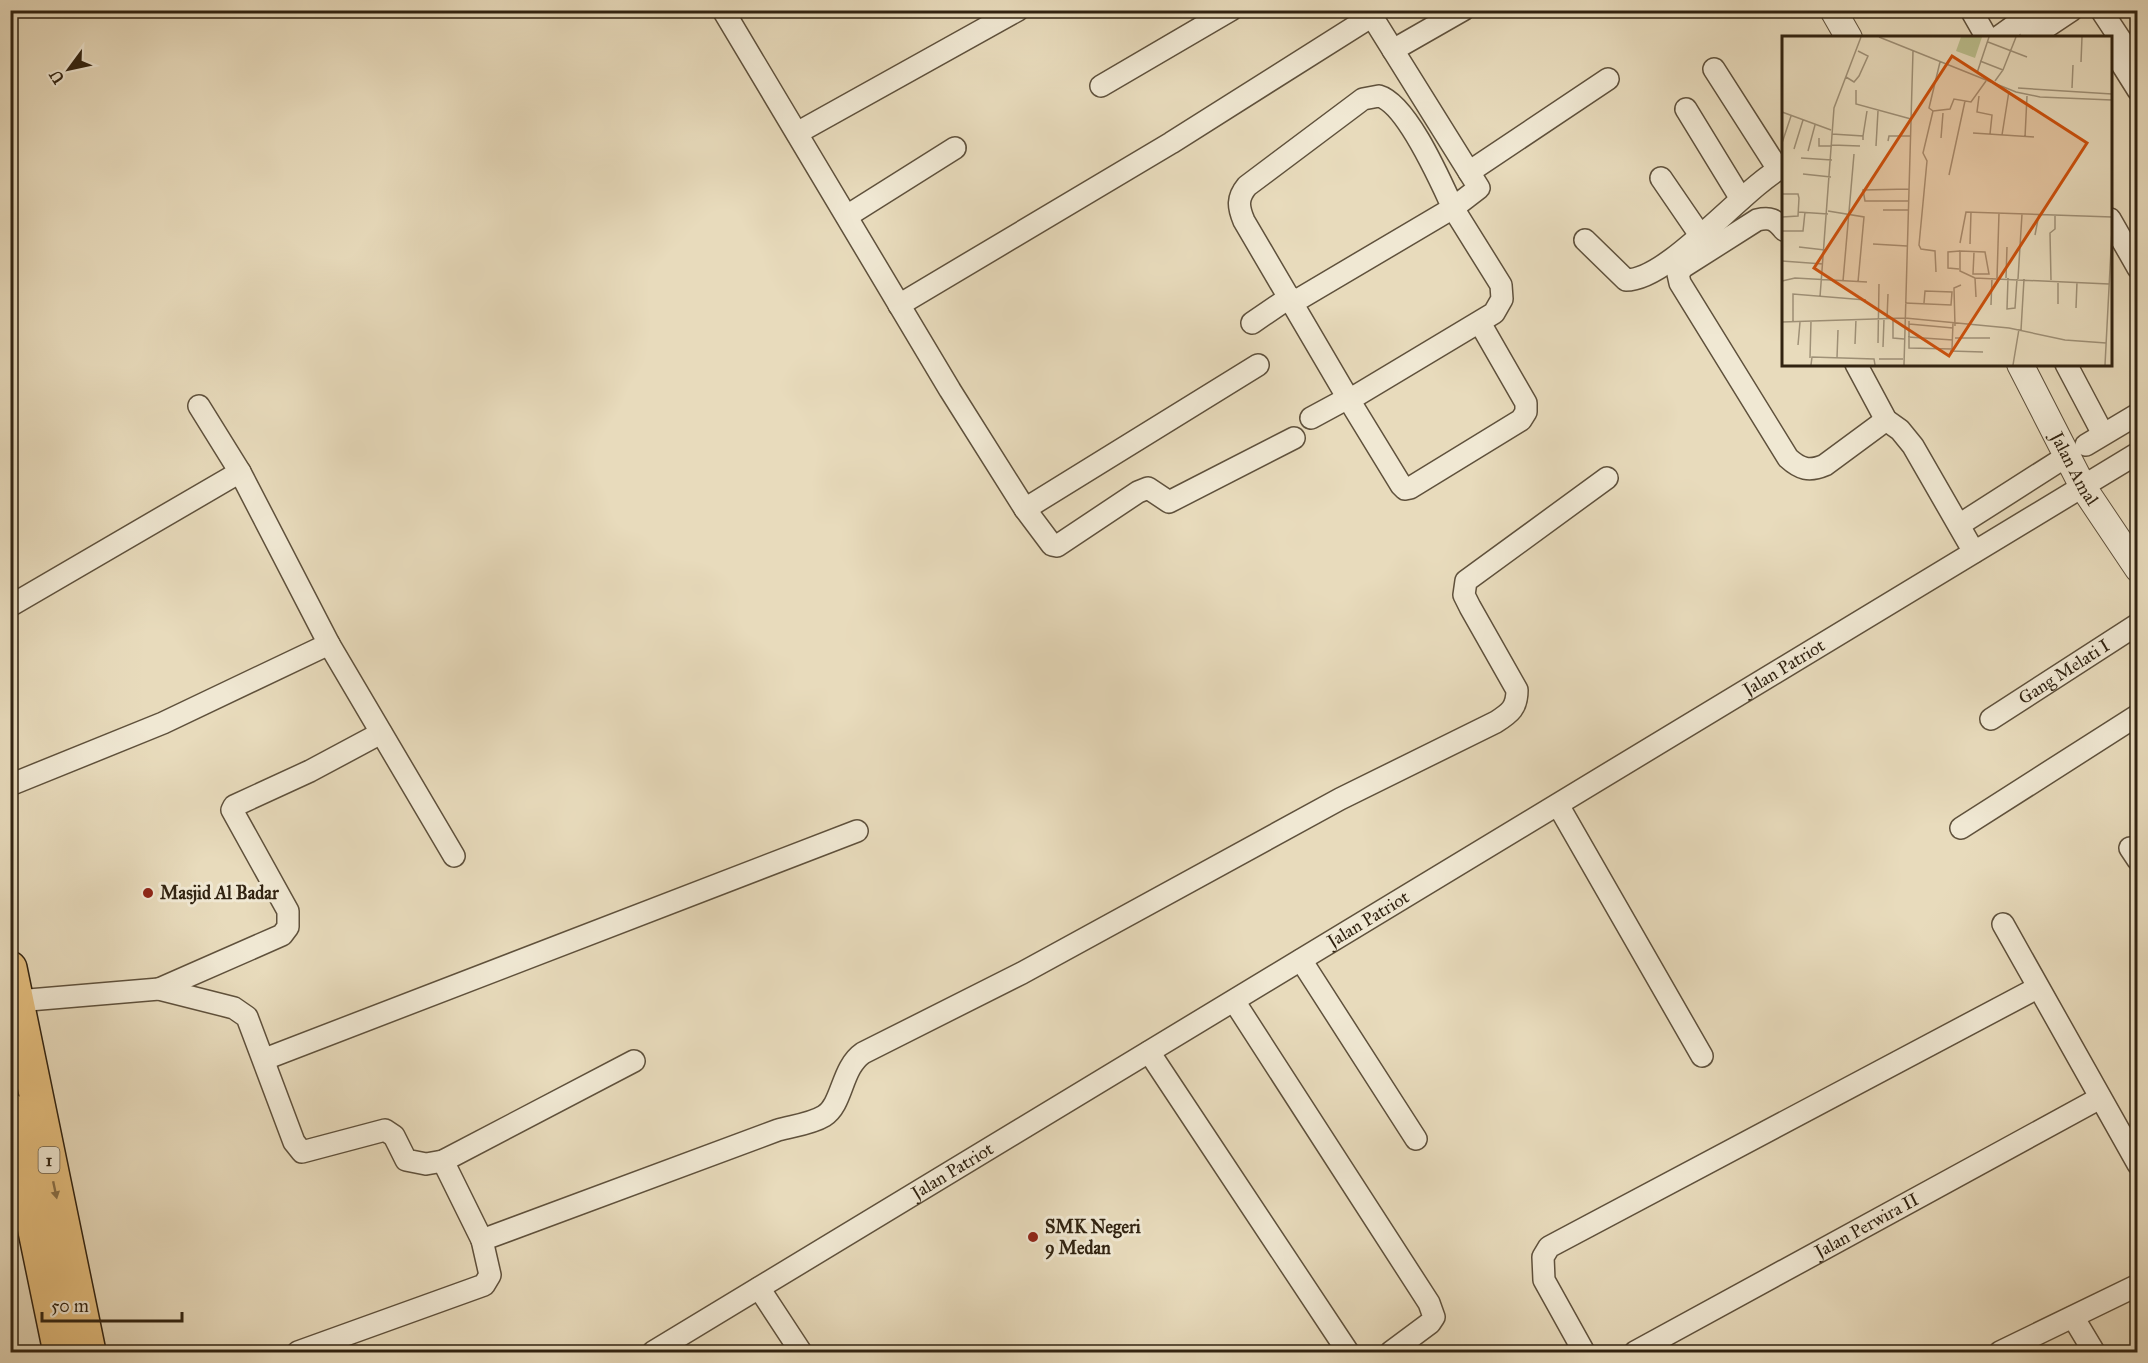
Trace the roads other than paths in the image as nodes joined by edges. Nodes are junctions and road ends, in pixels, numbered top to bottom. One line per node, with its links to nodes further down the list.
1 (1018, 10): 25 (street)
2 (1231, 10): 22 (street)
3 (1463, 10): 18 (street)
4 (1833, 10): 12 (street)
5 (1971, 10): 13 (street)
6 (2036, 10): 14 (street)
7 (2072, 10): 15 (street)
8 (2088, 10): 16 (street)
9 (2101, 10): 19 (street)
10 (728, 12): 25 (street)
11 (1370, 13): 18 (street); 39 (street)
12 (1848, 36)
13 (1986, 36)
14 (2000, 36)
15 (2033, 36)
16 (2104, 36)
17 (2112, 49): 23 (street)
18 (1393, 50): 28 (street)
19 (2138, 66)
20 (1714, 69): 27 (street)
21 (1608, 79): 28 (street)
22 (1101, 87)
23 (2138, 90)
24 (1686, 109): 30 (street)
25 (797, 133): 32 (street)
26 (955, 148): 32 (street)
27 (1781, 168): 30 (street)
28 (1469, 172): 31 (street)
29 (1660, 178): 35 (street)
30 (1741, 199): 35 (street)
31 (1453, 208): 38 (street); 38 (street); 41 (street)
32 (847, 216): 39 (street)
33 (2112, 222): 37 (street)
34 (1782, 228): 50 (street)
35 (1700, 235): 36 (street)
36 (1585, 240)
37 (2138, 268)
38 (1292, 300): 40 (street); 46 (street)
39 (899, 305): 57 (street)
40 (1252, 322)
41 (1480, 323): 46 (street); 46 (street)
42 (1258, 365): 57 (street)
43 (1857, 366): 50 (street)
44 (2022, 366): 52 (street, Jalan Amal)
45 (2066, 366): 52 (street)
46 (1348, 399): 49 (street)
47 (199, 406): 54 (street)
48 (2138, 414): 52 (street)
49 (1311, 418)
50 (1886, 420): 58 (street)
51 (1294, 438): 57 (street)
52 (2085, 445): 56 (street, Jalan Amal); 58 (street)
53 (2138, 453): 56 (street, Jalan Patriot)
54 (240, 472): 61 (street); 63 (street)
55 (1607, 477): 88 (street)
56 (2083, 486): 59 (street, Jalan Patriot); 60 (street, Jalan Amal)
57 (1025, 509)
58 (1959, 525): 59 (street)
59 (1974, 552): 68 (street, Jalan Patriot)
60 (2137, 567)
61 (10, 606)
62 (2138, 624): 65 (street, Gang Melati I)
63 (329, 644): 66 (street); 67 (street)
64 (2138, 716): 69 (street)
65 (1991, 719)
66 (381, 733): 71 (street); 76 (street)
67 (10, 784)
68 (1558, 805): 73 (street, Jalan Patriot); 80 (street)
69 (1961, 828)
70 (857, 831): 81 (street)
71 (454, 856)
72 (2003, 924): 75 (street)
73 (1301, 960): 78 (street, Jalan Patriot); 85 (street)
74 (10, 968): 77 (highway, 1)
75 (2037, 988): 83 (street); 99 (street)
76 (159, 989): 77 (street); 81 (street)
77 (17, 1001): 84 (highway, 1)
78 (1234, 1001): 79 (street, Jalan Patriot); 98 (street)
79 (1149, 1052): 90 (street, Jalan Patriot); 97 (street)
80 (1702, 1056)
81 (265, 1059): 86 (street)
82 (634, 1061): 86 (street)
83 (2100, 1098): 87 (street); 100 (street, Jalan Perwira II)
84 (19, 1103): 92 (highway, 1); 93 (highway, 1, one-way to 93)
85 (1416, 1139)
86 (443, 1161): 88 (street)
87 (2138, 1164)
88 (482, 1240): 94 (street)
89 (2138, 1285): 91 (street)
90 (759, 1288): 95 (street, Jalan Patriot); 96 (street)
91 (2073, 1317): 101 (street); 102 (street)
92 (60, 1353)
93 (89, 1353)
94 (298, 1353)
95 (653, 1353)
96 (801, 1353)
97 (1348, 1353)
98 (1391, 1353)
99 (1584, 1353)
100 (1635, 1353)
101 (2000, 1353)
102 (2094, 1353)

